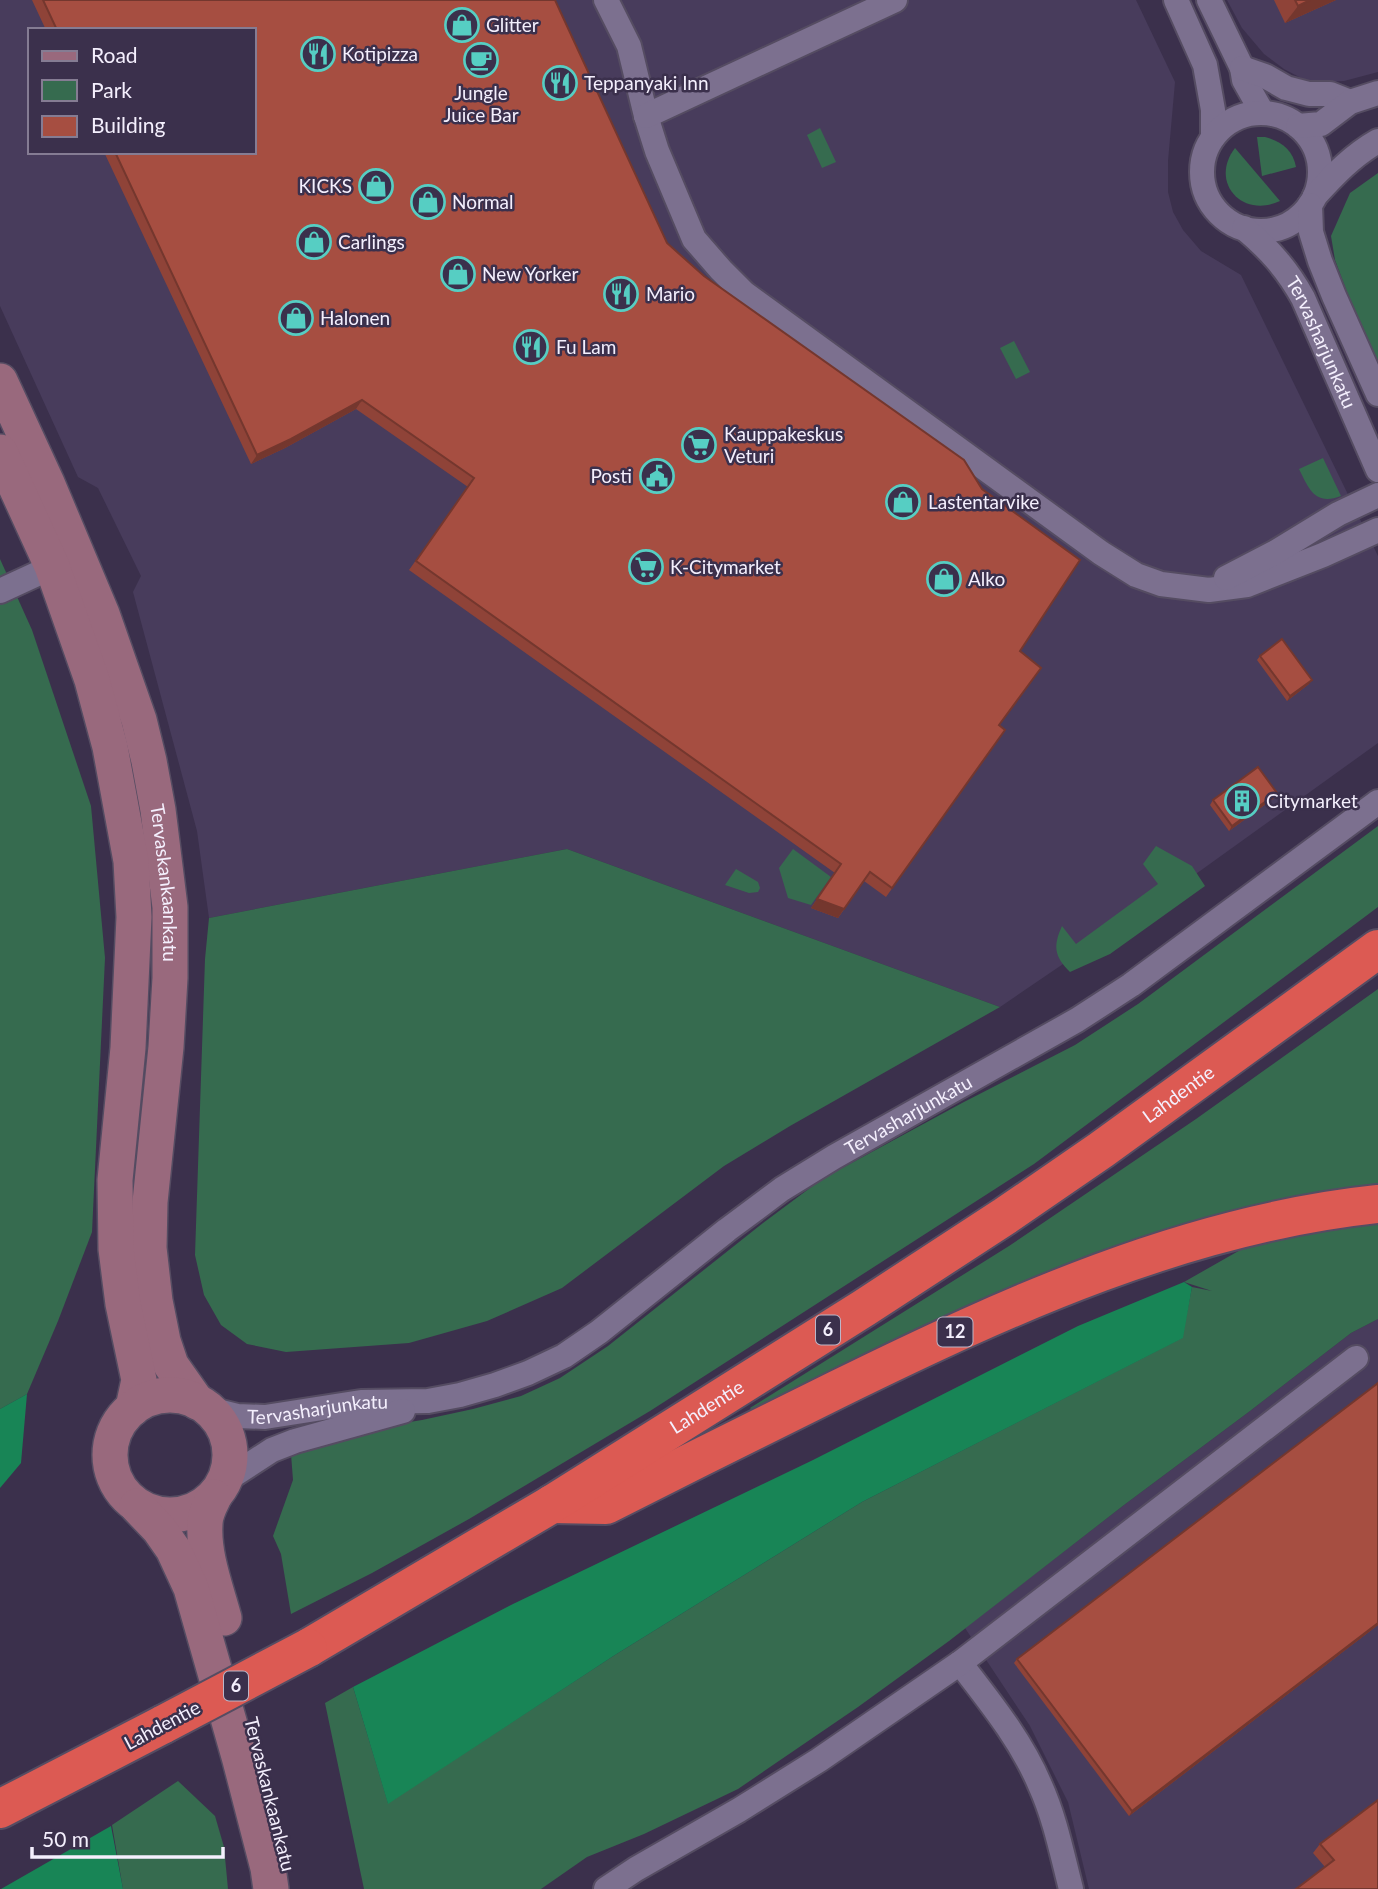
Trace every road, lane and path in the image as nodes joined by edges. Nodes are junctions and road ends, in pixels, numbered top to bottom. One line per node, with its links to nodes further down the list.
1 (606, 0): 9 (street)
2 (895, 0): 9 (street)
3 (1176, 0): 11 (street)
4 (1209, 0): 5 (street)
5 (1242, 68): 7 (street); 8 (street)
6 (1378, 93): 7 (street)
7 (1350, 102): 10 (street)
8 (1262, 112): 10 (street); 11 (street)
9 (646, 116): 22 (street)
10 (1298, 126): 13 (street)
11 (1213, 137): 14 (street)
12 (1378, 141): 13 (street)
13 (1312, 201): 14 (street); 16 (street, Tervasharjunkatu)
14 (1244, 229): 18 (street, Tervasharjunkatu)
15 (0, 381): 21 (street, Tervaskankaankatu)
16 (1378, 394)
17 (0, 452): 21 (street, Tervaskankaankatu)
18 (1378, 470)
19 (1378, 495): 22 (street)
20 (1378, 530): 22 (street)
21 (65, 561): 23 (street); 29 (street, Tervaskankaankatu); 30 (street, Tervaskankaankatu)
22 (1184, 586)
23 (0, 591)
24 (1378, 802): 28 (street, Tervasharjunkatu)
25 (1378, 949): 32 (highway, Lahdentie / 6)
26 (1378, 1204): 32 (highway, 12)
27 (1356, 1359): 34 (street)
28 (428, 1401): 29 (street, Tervasharjunkatu); 31 (street, Tervasharjunkatu)
29 (203, 1405): 30 (street); 31 (street)
30 (133, 1408): 33 (street)
31 (220, 1488): 33 (street); 37 (street, Tervaskankaankatu)
32 (552, 1504): 35 (highway, Lahdentie / 6, bridge)
33 (137, 1506): 36 (street, Tervaskankaankatu)
34 (960, 1663): 38 (street); 39 (street)
35 (0, 1809)
36 (271, 1889)
37 (293, 1889)
38 (606, 1889)
39 (1071, 1889)

